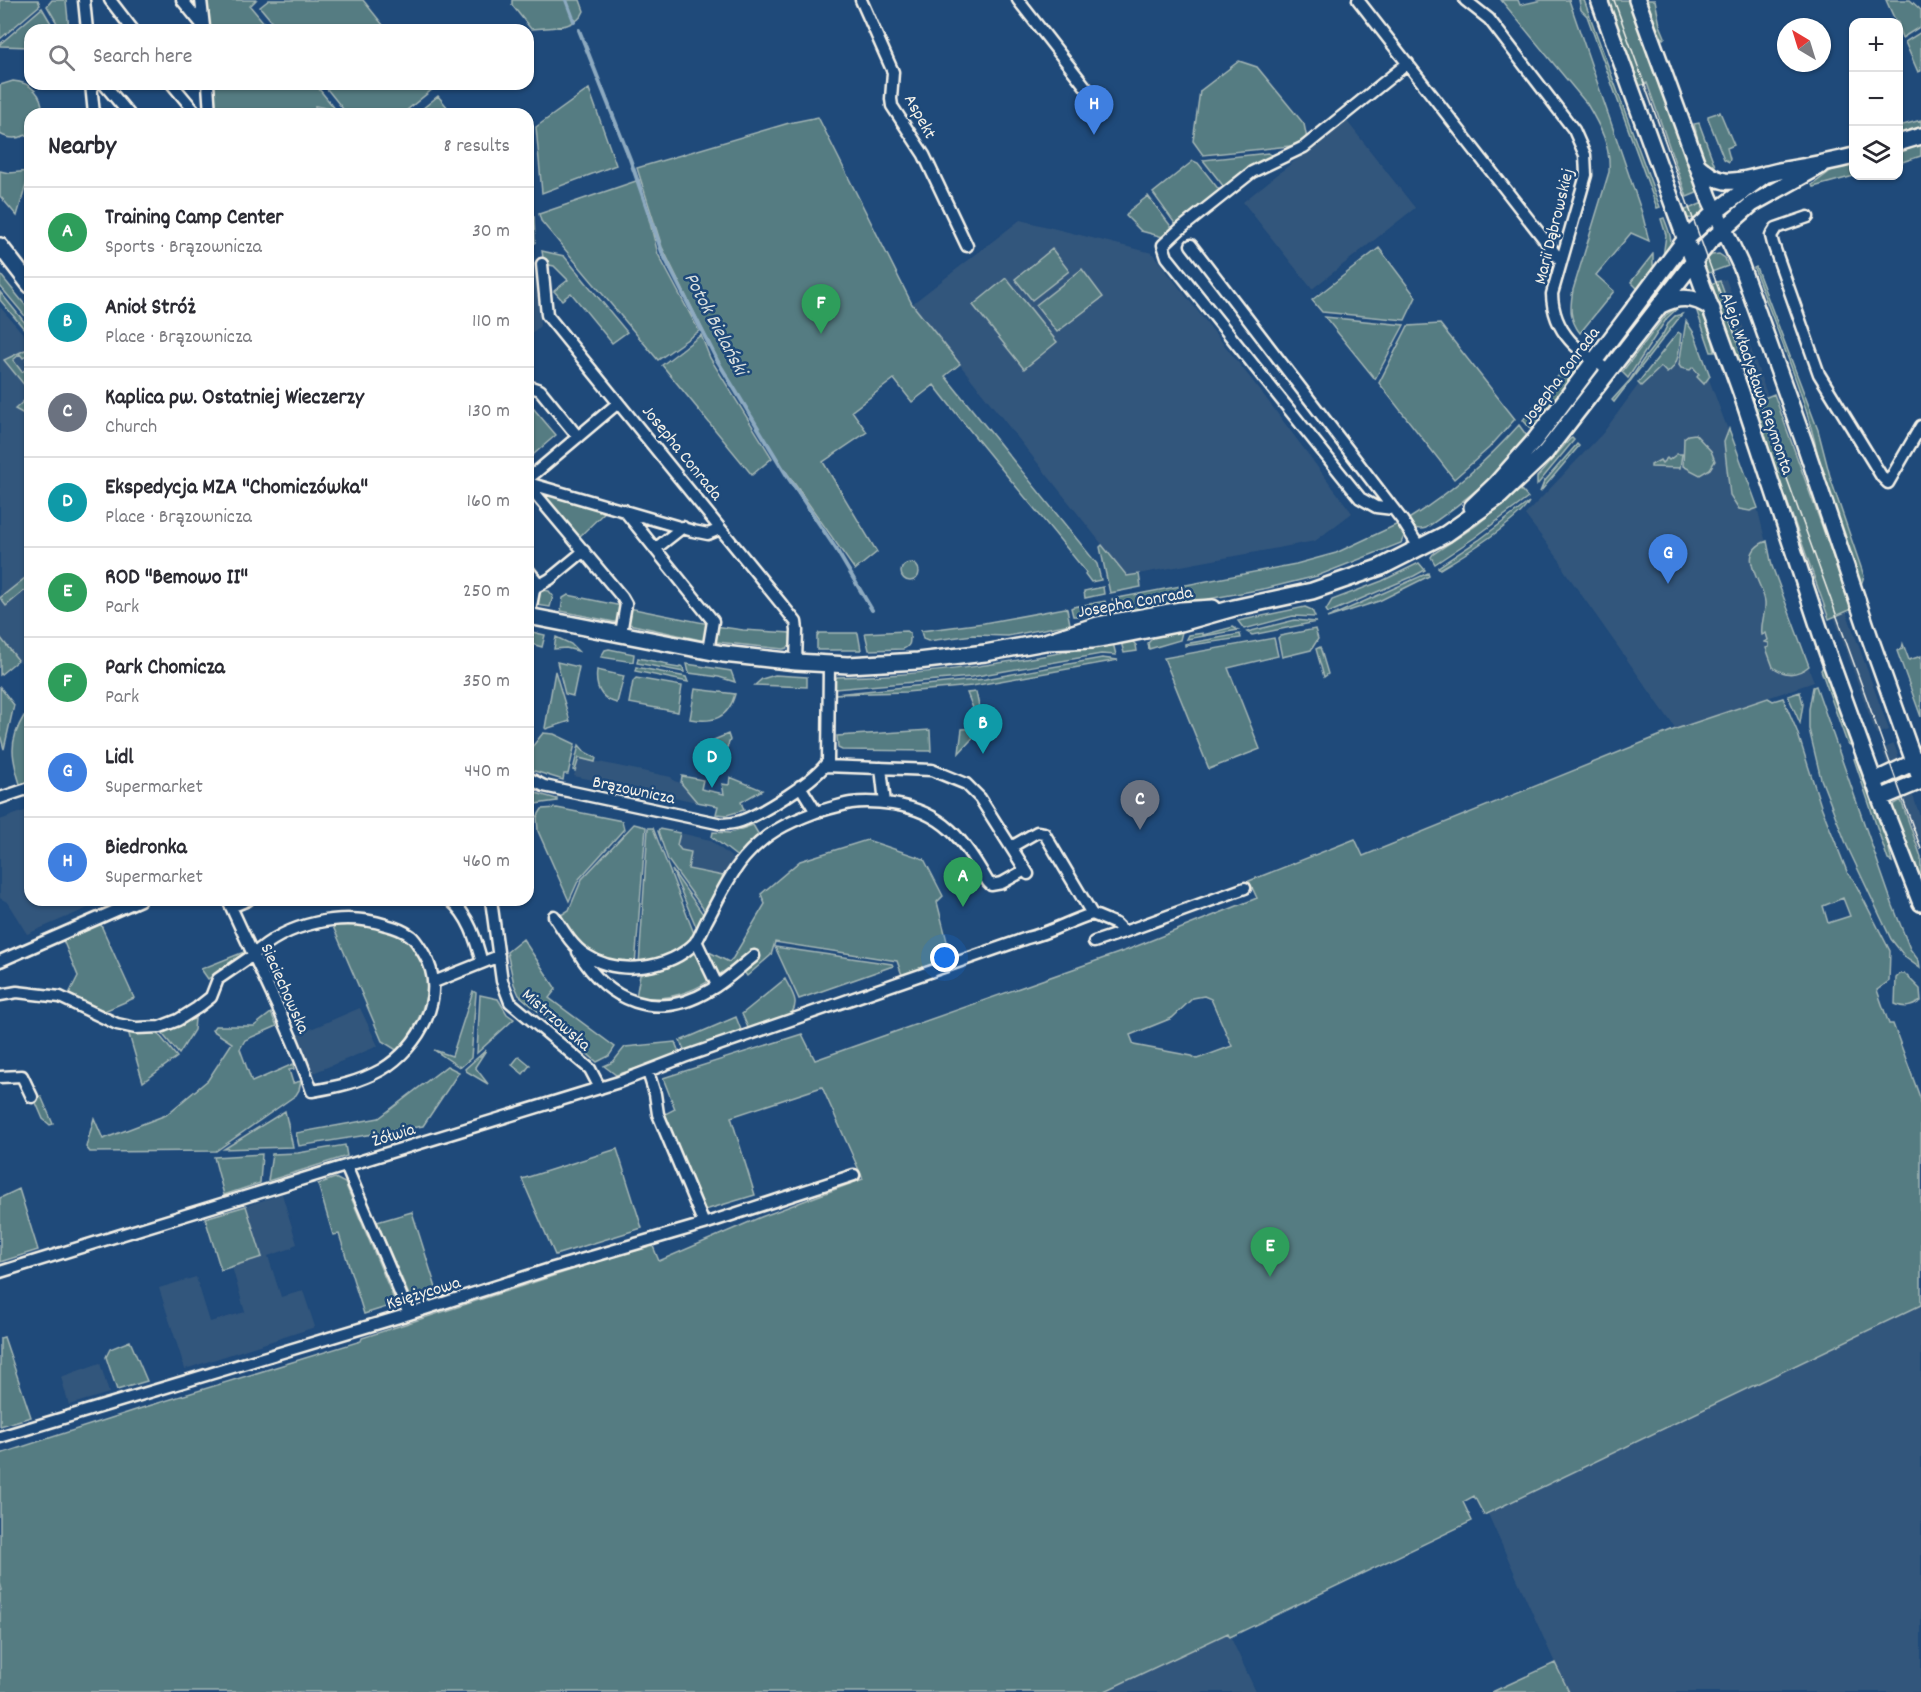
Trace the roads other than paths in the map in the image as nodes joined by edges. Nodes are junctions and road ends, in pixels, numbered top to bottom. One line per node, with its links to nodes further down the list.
1 (84, 0): 11 (street)
2 (110, 0): 12 (street)
3 (182, 0): 13 (street)
4 (201, 0): 14 (street)
5 (861, 0): 36 (street, Aspekt)
6 (1018, 0): 20 (street)
7 (1358, 0): 15 (street)
8 (1465, 0): 38 (street, Marii Dąbrowskiej)
9 (1599, 0): 34 (street, Aleja Władysława Reymonta)
10 (1637, 0): 28 (street, Aleja Władysława Reymonta)
11 (86, 24)
12 (128, 24)
13 (200, 24)
14 (203, 24)
15 (1408, 63): 38 (street); 53 (street)
16 (92, 90): 21 (street)
17 (109, 90): 22 (street)
18 (177, 90): 23 (street)
19 (208, 90): 24 (street)
20 (1095, 99)
21 (93, 108)
22 (124, 108)
23 (192, 108)
24 (210, 108)
25 (1921, 136): 26 (street)
26 (1903, 142)
27 (1849, 157): 29 (street)
28 (1697, 165): 30 (street); 31 (street, Aleja Władysława Reymonta)
29 (1822, 165): 30 (street); 33 (street, Josepha Conrada)
30 (1766, 174): 31 (street, Josepha Conrada)
31 (1715, 212): 33 (street, Aleja Władysława Reymonta); 34 (street, Josepha Conrada)
32 (1808, 217): 48 (street)
33 (1724, 229): 39 (street, Josepha Conrada); 68 (street, Aleja Władysława Reymonta)
34 (1685, 240): 39 (street, Aleja Władysława Reymonta); 44 (street, Josepha Conrada)
35 (0, 246): 41 (street)
36 (967, 246)
37 (1191, 246): 53 (street)
38 (1561, 261): 44 (street, Marii Dąbrowskiej)
39 (1694, 261): 42 (street, Josepha Conrada); 43 (street, Aleja Władysława Reymonta)
40 (542, 264): 47 (street, Josepha Conrada)
41 (24, 277)
42 (1656, 309): 43 (street); 45 (street, Josepha Conrada)
43 (1712, 309): 72 (street, Aleja Władysława Reymonta)
44 (1595, 362): 45 (street, Marii Dąbrowskiej); 57 (street, Josepha Conrada)
45 (1610, 371): 57 (street, Josepha Conrada)
46 (534, 388): 49 (street)
47 (618, 403): 49 (street); 56 (street, Josepha Conrada)
48 (1921, 426)
49 (578, 437): 50 (street)
50 (534, 477)
51 (534, 484): 54 (street)
52 (534, 489): 59 (street)
53 (1394, 509): 57 (street)
54 (624, 510): 55 (street); 58 (street)
55 (683, 527): 56 (street); 58 (street)
56 (720, 529): 66 (street, Josepha Conrada)
57 (1419, 547): 67 (street, Josepha Conrada)
58 (655, 549): 65 (street)
59 (584, 551): 61 (street); 64 (street)
60 (534, 578): 61 (street)
61 (536, 587): 62 (street)
62 (534, 595)
63 (534, 617): 64 (street, Josepha Conrada)
64 (621, 633): 65 (street, Josepha Conrada)
65 (708, 651): 66 (street, Josepha Conrada)
66 (796, 662): 67 (street, Josepha Conrada)
67 (829, 664): 69 (street)
68 (1918, 760): 72 (street); 73 (street, Aleja Władysława Reymonta)
69 (825, 766): 70 (street); 74 (street, Brązownicza)
70 (881, 768): 78 (street); 80 (street)
71 (534, 781): 74 (street, Brązownicza)
72 (1874, 781): 77 (street, Aleja Władysława Reymonta)
73 (1921, 782): 77 (street)
74 (800, 786): 79 (street)
75 (24, 790): 76 (street)
76 (0, 798)
77 (1880, 798): 82 (street, Aleja Władysława Reymonta)
78 (885, 803): 79 (street); 80 (street)
79 (816, 812): 90 (street)
80 (1011, 847): 87 (street)
81 (1245, 888): 89 (street)
82 (1921, 903)
83 (126, 906): 96 (street)
84 (231, 906): 93 (street, Sieciechowska)
85 (455, 906): 97 (street)
86 (492, 906): 94 (street, Mistrzowska)
87 (1092, 914): 89 (street); 101 (street, Żółwia)
88 (554, 916): 92 (street)
89 (1124, 932): 91 (street)
90 (696, 941): 92 (street); 99 (street)
91 (1094, 942)
92 (575, 946): 99 (street)
93 (254, 955): 98 (street); 98 (street, Sieciechowska); 100 (street)
94 (498, 956): 97 (street); 103 (street, Mistrzowska)
95 (754, 956): 99 (street)
96 (0, 961)
97 (482, 963): 98 (street)
98 (434, 982)
99 (717, 985)
100 (0, 995)
101 (648, 1072): 103 (street, Żółwia); 107 (street)
102 (0, 1077): 104 (street)
103 (600, 1088): 105 (street, Żółwia)
104 (32, 1097)
105 (346, 1166): 108 (street, Żółwia); 109 (street)
106 (854, 1175): 107 (street, Księżycowa)
107 (704, 1224): 109 (street, Księżycowa)
108 (0, 1272)
109 (409, 1314): 110 (street, Księżycowa)
110 (0, 1437)

